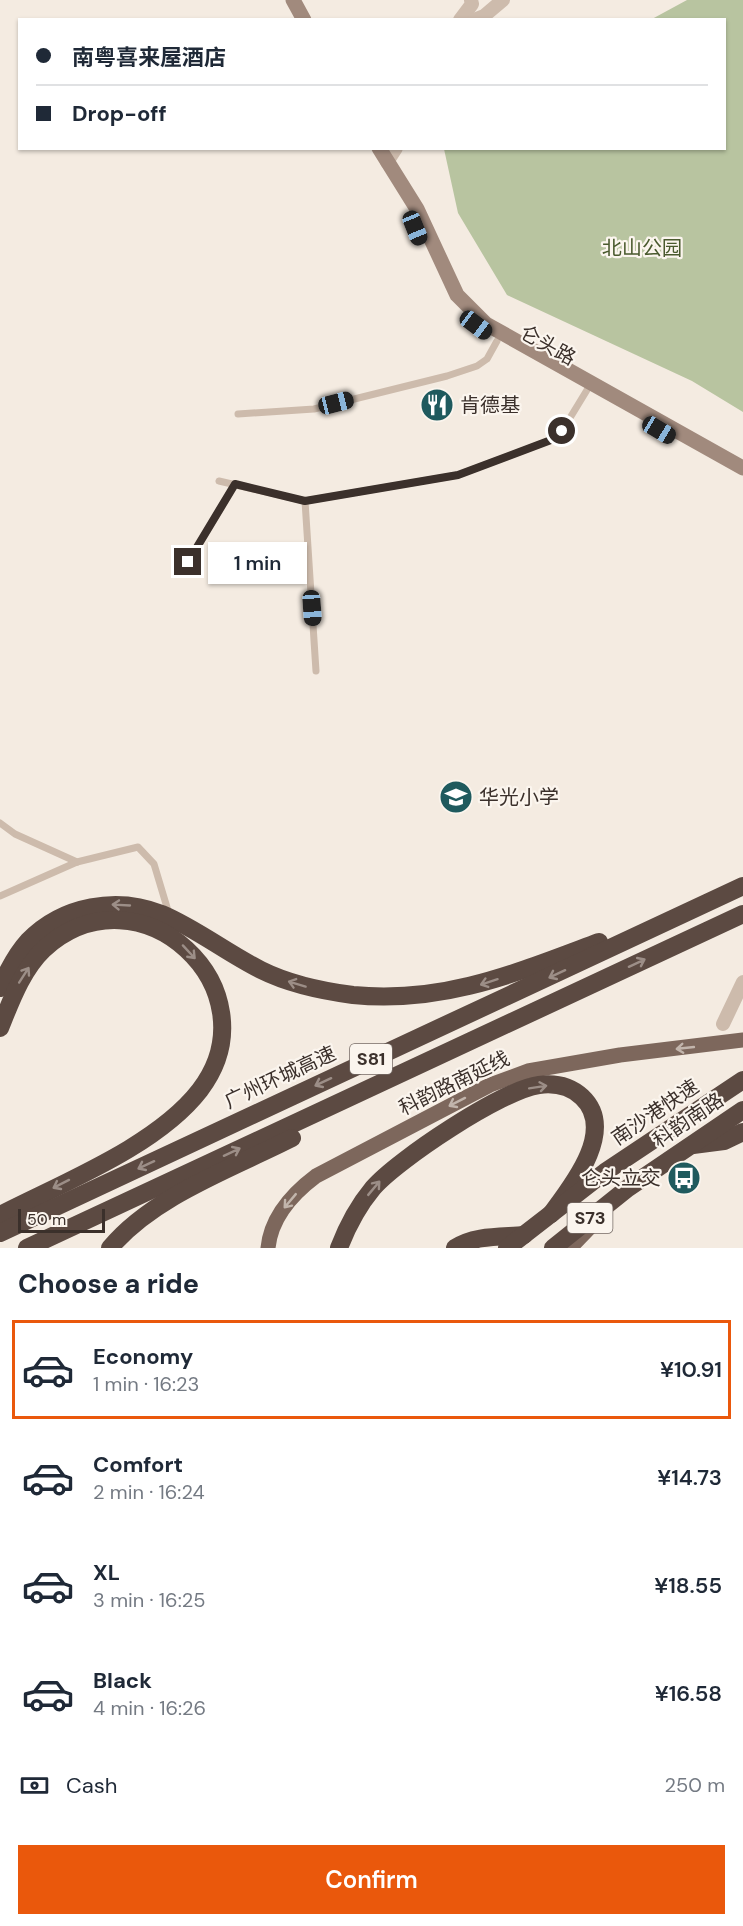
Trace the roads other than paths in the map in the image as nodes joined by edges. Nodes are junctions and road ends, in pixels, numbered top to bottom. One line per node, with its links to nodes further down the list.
1 (293, 0): 4 (street)
2 (471, 0): 5 (street)
3 (503, 0): 6 (street)
4 (303, 18)
5 (462, 18)
6 (479, 18)
7 (383, 155): 8 (street, 仑头路)
8 (400, 184): 9 (street, 仑头路); 12 (street, 仑头路)
9 (497, 341): 10 (street, 仑头路); 11 (lane)
10 (587, 390): 13 (street, 仑头路); 16 (lane)
11 (238, 414)
12 (743, 468)
13 (743, 477)
14 (219, 481): 15 (lane)
15 (235, 484): 16 (lane); 17 (lane)
16 (305, 501): 18 (lane)
17 (188, 562)
18 (316, 671)
19 (0, 823): 20 (lane)
20 (77, 862): 22 (lane); 25 (lane)
21 (743, 886): 23 (highway, 广州环城高速 / S81)
22 (0, 896)
23 (722, 896): 25 (highway, one-way to 25); 42 (highway, 广州环城高速 / S81, one-way to 42)
24 (743, 914): 28 (highway, S81, one-way to 24)
25 (171, 918): 26 (highway, one-way to 26)
26 (28, 941): 27 (highway); 30 (highway)
27 (0, 975)
28 (601, 980): 41 (highway); 44 (highway, S81, one-way to 28)
29 (743, 982): 31 (street)
30 (0, 988)
31 (723, 1024)
32 (0, 1028): 40 (highway, one-way to 40)
33 (743, 1040): 47 (main road, 科韵路南延线, one-way to 47)
34 (743, 1080): 39 (highway, 南沙港快速 / S73)
35 (743, 1110): 37 (highway, 科韵南路)
36 (743, 1132): 37 (highway)
37 (688, 1146): 38 (highway, 科韵南路)
38 (628, 1188): 51 (highway, S73); 52 (main road)
39 (551, 1214): 43 (highway, 南沙港快速 / S73); 48 (highway, one-way to 39)
40 (0, 1215)
41 (144, 1216): 45 (highway); 46 (highway)
42 (0, 1233)
43 (524, 1235): 49 (highway); 50 (highway, 南沙港快速 / S73)
44 (27, 1248)
45 (102, 1248)
46 (110, 1248)
47 (268, 1248)
48 (339, 1248)
49 (455, 1248)
50 (507, 1248)
51 (553, 1248)
52 (570, 1248)

